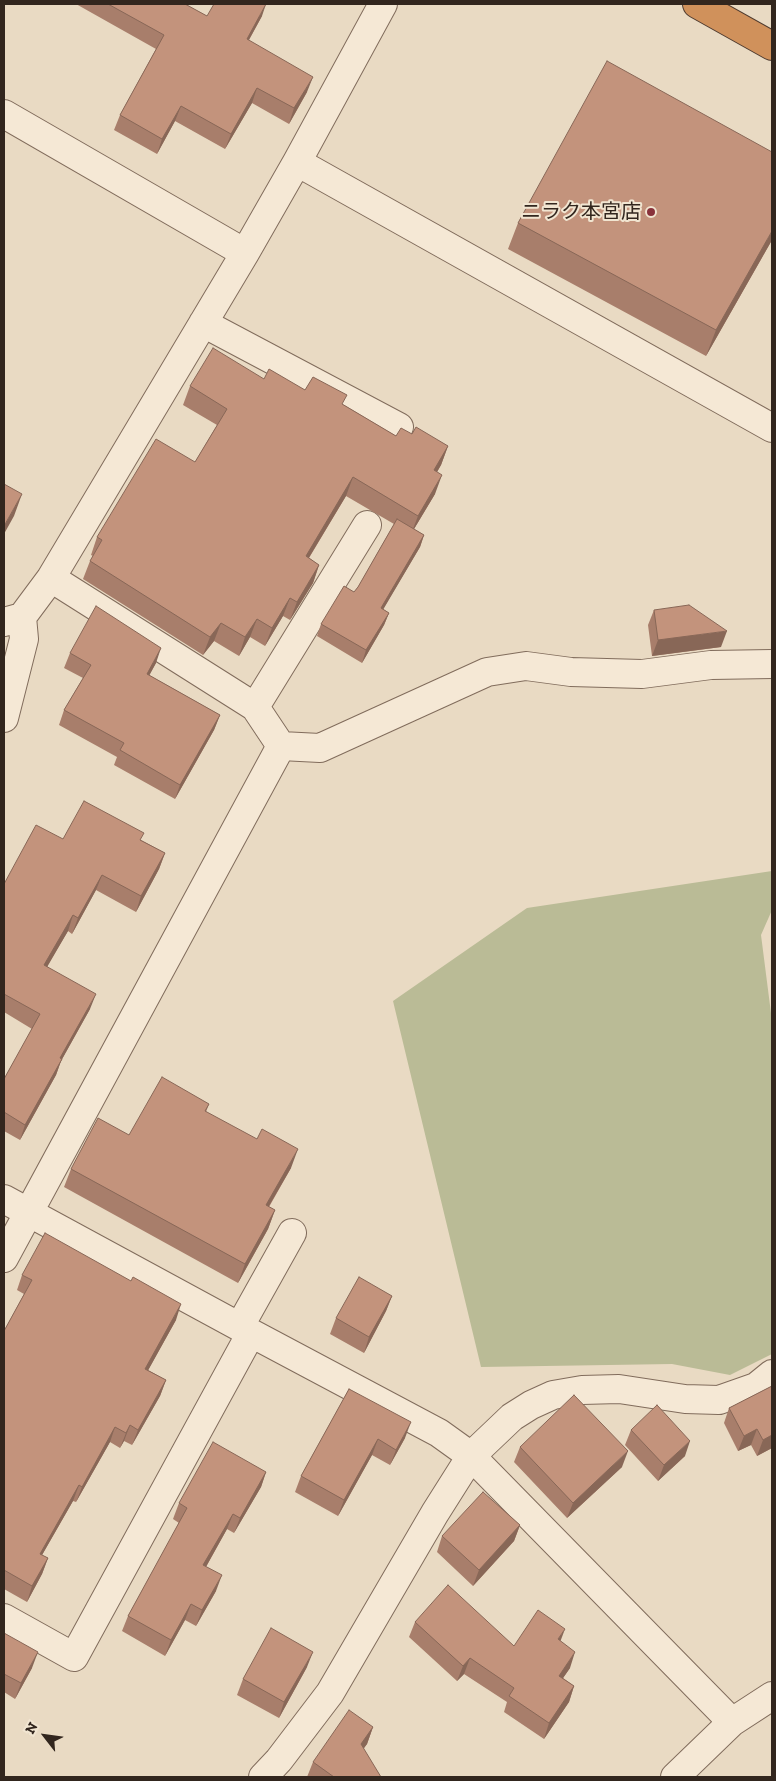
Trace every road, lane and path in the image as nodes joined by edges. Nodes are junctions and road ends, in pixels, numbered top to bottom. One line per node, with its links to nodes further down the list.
1 (383, 4): 5 (street)
2 (697, 4): 3 (highway)
3 (772, 46)
4 (4, 114): 6 (street)
5 (297, 162): 6 (street); 9 (street)
6 (245, 253): 7 (street)
7 (203, 323): 8 (street); 11 (street)
8 (399, 427)
9 (772, 428)
10 (367, 524): 14 (street)
11 (51, 578): 12 (street); 14 (street)
12 (13, 620): 15 (street)
13 (772, 664): 16 (street)
14 (255, 707): 16 (street)
15 (4, 718)
16 (281, 746): 18 (street)
17 (4, 1199): 18 (street)
18 (28, 1212): 20 (street); 21 (street)
19 (292, 1233): 21 (street)
20 (4, 1258)
21 (245, 1329): 23 (street); 24 (street)
22 (772, 1374): 23 (street)
23 (471, 1456): 26 (street); 27 (street)
24 (4, 1618)
25 (772, 1696): 26 (street)
26 (732, 1722): 28 (street)
27 (264, 1777)
28 (675, 1777)

